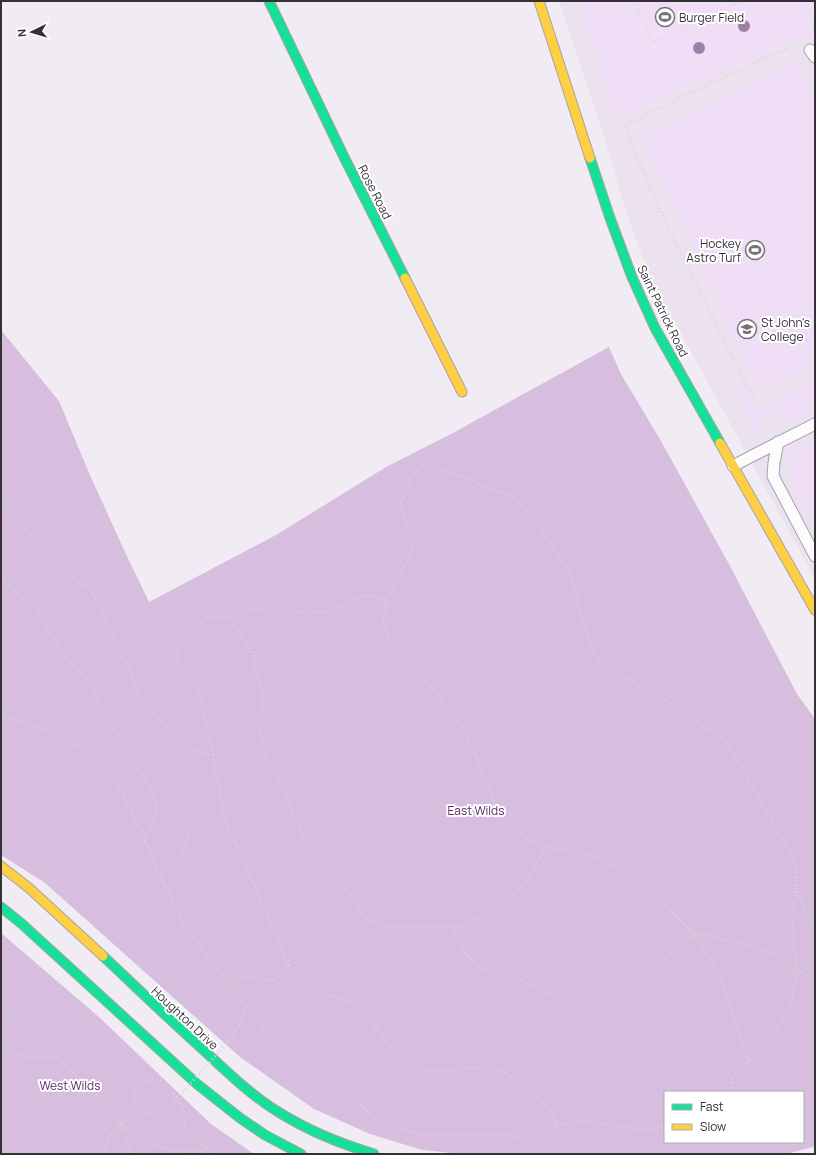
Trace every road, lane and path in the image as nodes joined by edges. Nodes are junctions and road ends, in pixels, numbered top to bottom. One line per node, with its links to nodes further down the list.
1 (269, 1): 8 (street, Rose Road)
2 (539, 1): 12 (street, Saint Patrick Road)
3 (633, 1): 4 (path)
4 (741, 1)
5 (815, 22): 6 (path)
6 (815, 36)
7 (812, 54): 9 (path)
8 (462, 392)
9 (756, 402)
10 (815, 424): 11 (lane)
11 (778, 442): 12 (lane); 14 (lane)
12 (733, 466): 17 (street, Saint Patrick Road)
13 (1, 493): 20 (path)
14 (815, 556)
15 (1, 581): 22 (path)
16 (387, 602): 18 (path); 23 (path); 26 (path)
17 (815, 610)
18 (230, 616): 20 (path); 28 (path)
19 (1, 715): 22 (path)
20 (212, 756): 21 (path)
21 (225, 819): 25 (path); 31 (path)
22 (144, 838): 25 (path)
23 (546, 846): 28 (path); 30 (path)
24 (1, 866): 51 (street, Houghton Drive)
25 (160, 875): 34 (path)
26 (796, 891): 29 (path); 33 (path)
27 (1, 906): 50 (street)
28 (452, 927): 30 (path)
29 (815, 930)
30 (694, 934): 33 (path); 39 (path)
31 (289, 965): 34 (path); 44 (path)
32 (815, 967): 33 (path)
33 (798, 973): 39 (path)
34 (229, 984): 35 (path)
35 (247, 1006): 40 (path, bridge); 44 (path)
36 (1, 1009): 38 (path)
37 (1, 1050): 38 (path)
38 (58, 1058): 43 (path)
39 (750, 1060): 42 (path)
40 (167, 1083)
41 (172, 1088): 46 (path)
42 (732, 1091)
43 (120, 1123): 46 (path); 47 (path); 48 (path)
44 (556, 1126): 45 (path)
45 (664, 1126)
46 (209, 1150): 49 (path)
47 (104, 1154)
48 (130, 1154)
49 (213, 1154)
50 (301, 1154)
51 (374, 1154)

